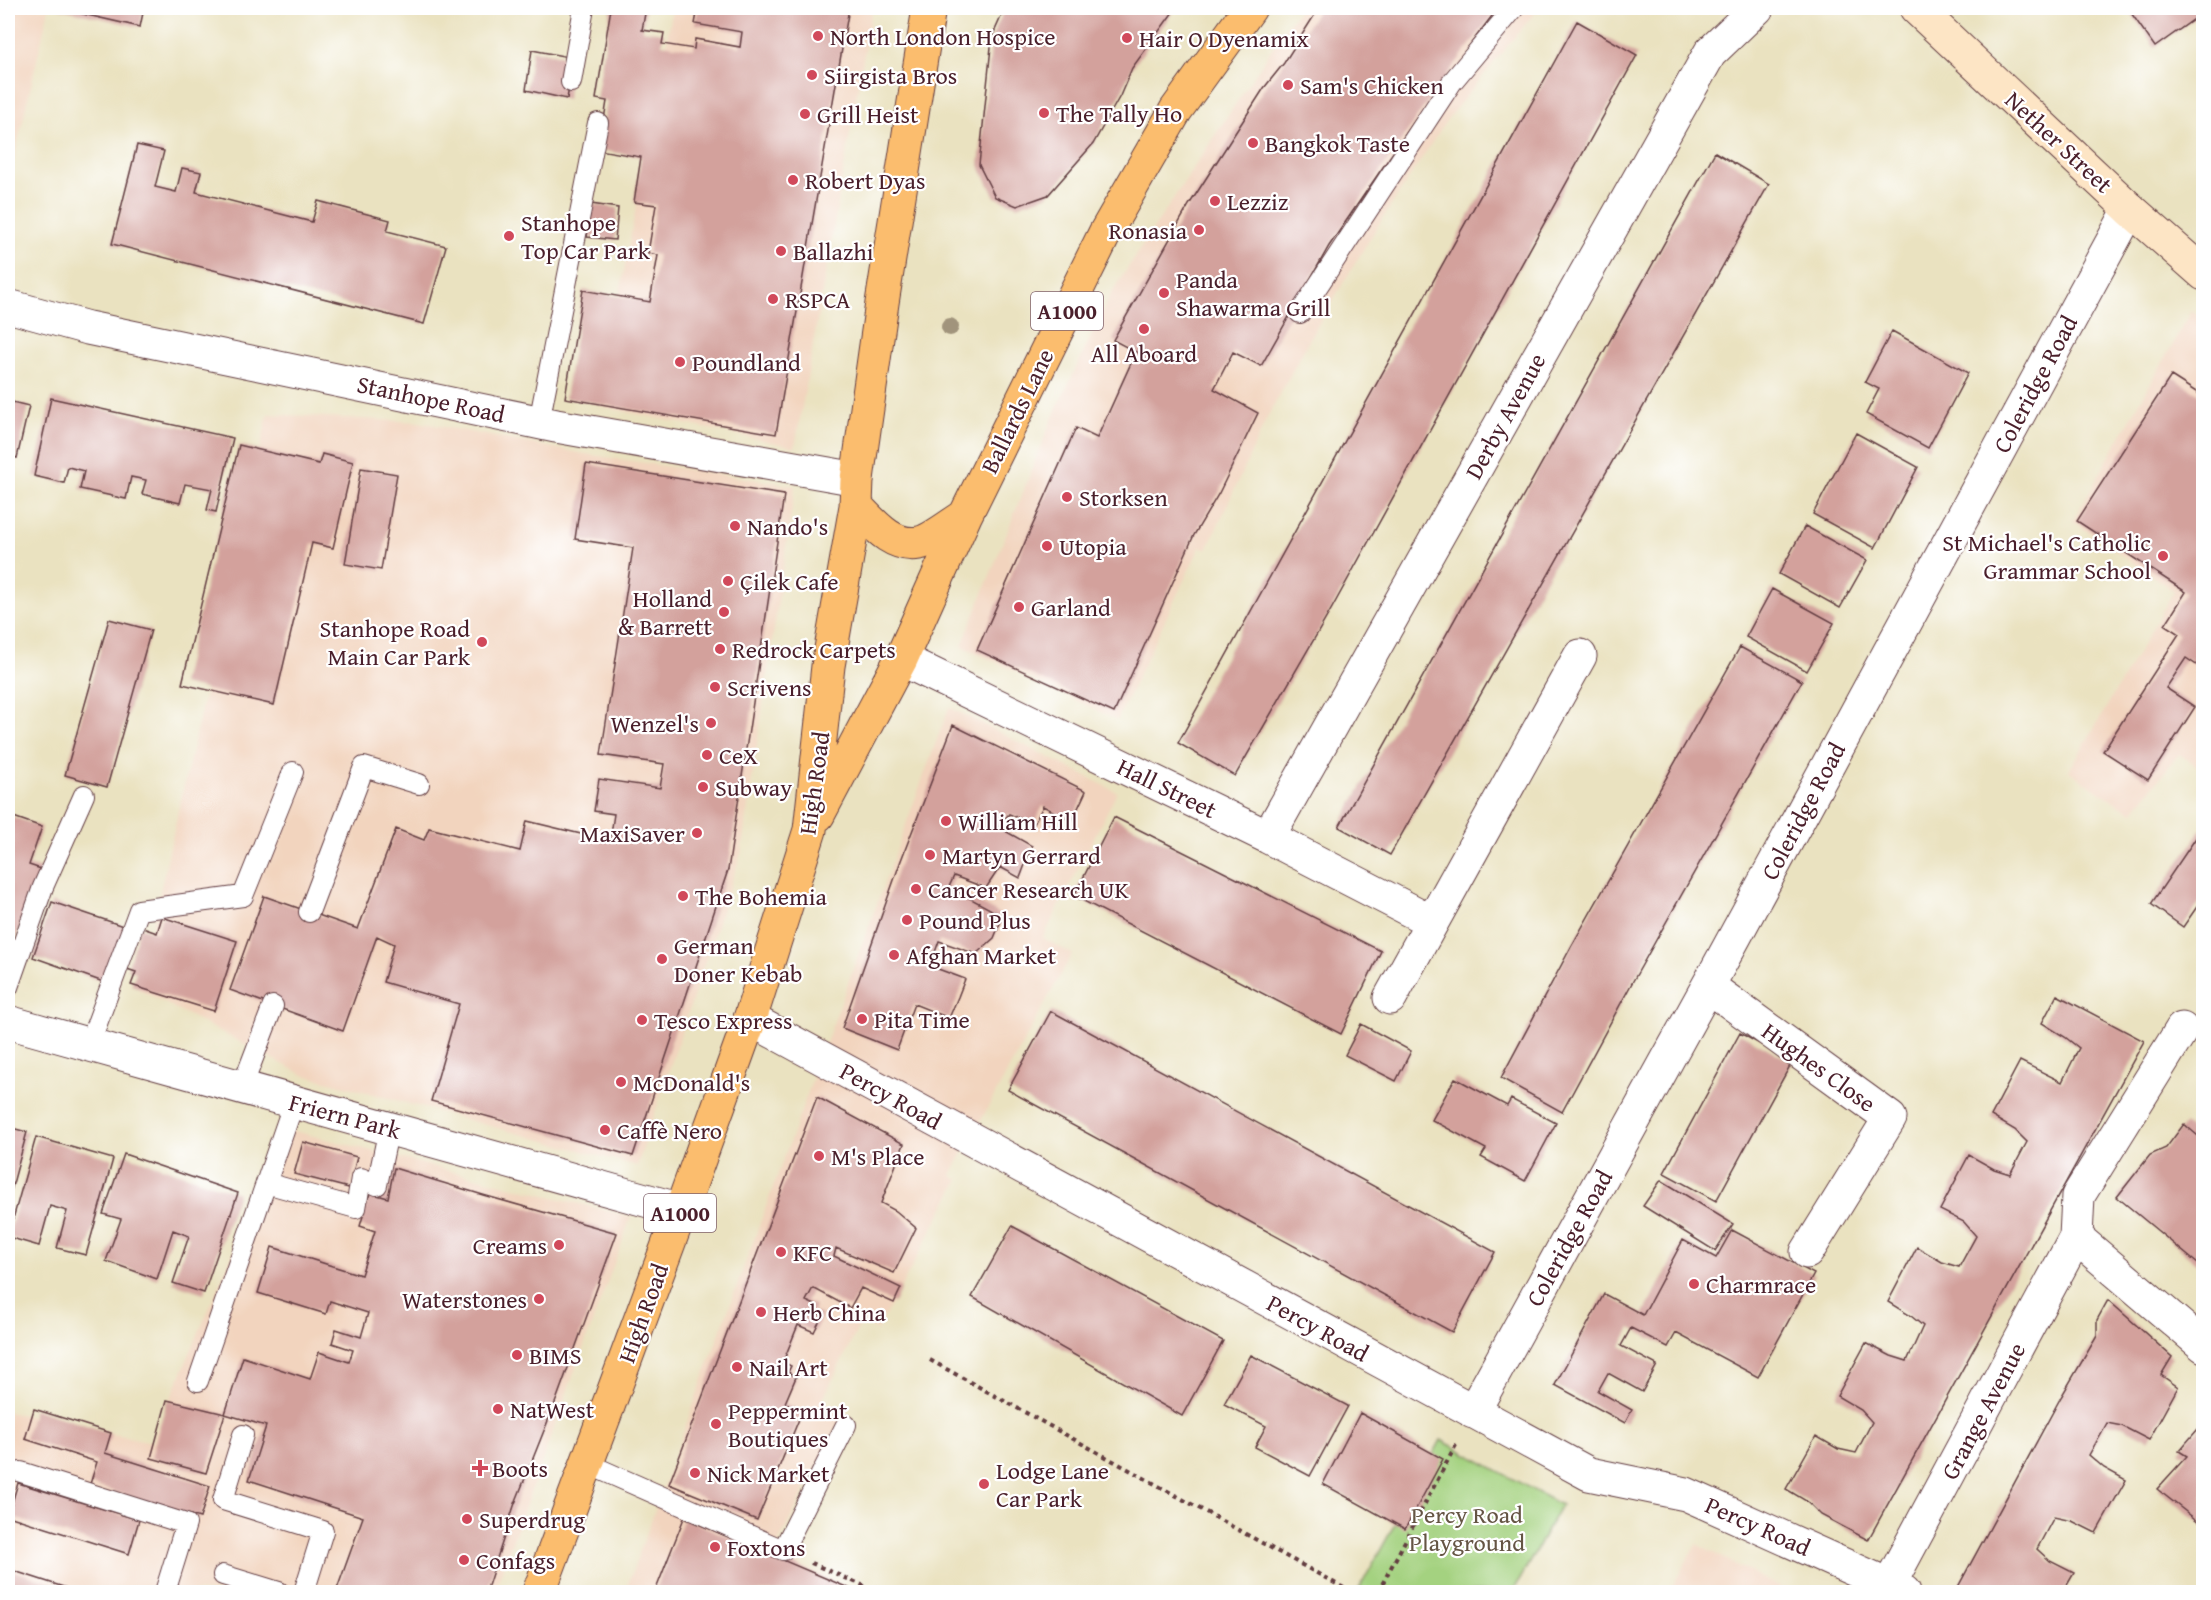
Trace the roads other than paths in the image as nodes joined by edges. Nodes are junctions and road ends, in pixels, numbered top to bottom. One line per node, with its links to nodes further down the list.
1 (584, 8): 7 (lane)
2 (929, 8): 14 (main road, High Road / A1000)
3 (1250, 8): 15 (main road, Ballards Lane / A1000)
4 (1514, 8): 12 (lane)
5 (1757, 8): 22 (street, Derby Avenue)
6 (1916, 8): 9 (street, Nether Street)
7 (571, 82)
8 (598, 123): 13 (lane)
9 (2130, 209): 10 (street, Nether Street); 25 (street, Coleridge Road)
10 (2204, 274)
11 (8, 306): 13 (street, Stanhope Road)
12 (1300, 313)
13 (539, 422): 14 (street, Stanhope Road)
14 (856, 492): 15 (main road); 21 (main road, High Road / A1000)
15 (964, 516): 17 (main road, Ballards Lane / A1000)
16 (1580, 656): 24 (street)
17 (901, 659): 21 (main road, Ballards Lane / A1000); 22 (street, Hall Street)
18 (293, 772): 32 (lane)
19 (418, 784): 23 (lane)
20 (84, 795): 26 (lane)
21 (810, 830): 29 (main road, High Road / A1000)
22 (1268, 837): 24 (street, Hall Street)
23 (309, 912)
24 (1431, 921): 27 (street)
25 (1708, 986): 39 (street, Hughes Close); 42 (street, Coleridge Road)
26 (8, 987)
27 (1390, 998)
28 (273, 1006): 33 (lane)
29 (750, 1019): 37 (main road, High Road / A1000); 42 (street, Percy Road)
30 (8, 1022): 32 (street, Friern Park)
31 (2182, 1029): 38 (street, Grange Avenue)
32 (89, 1045): 33 (street, Friern Park)
33 (242, 1087): 34 (street, Friern Park)
34 (294, 1102): 35 (street, Friern Park); 36 (lane)
35 (389, 1128): 36 (lane); 37 (street, Friern Park)
36 (266, 1184): 41 (lane)
37 (681, 1210): 45 (main road, High Road / A1000)
38 (2076, 1237): 40 (street); 48 (street, Grange Avenue)
39 (1807, 1252)
40 (2204, 1346)
41 (198, 1382)
42 (1473, 1412): 48 (street, Percy Road)
43 (846, 1425): 45 (lane)
44 (243, 1435): 51 (lane)
45 (588, 1464): 52 (main road, High Road / A1000)
46 (21, 1472): 49 (lane)
47 (223, 1575): 50 (lane)
48 (1897, 1589)
49 (165, 1593)
50 (279, 1593)
51 (304, 1593)
52 (539, 1593)

